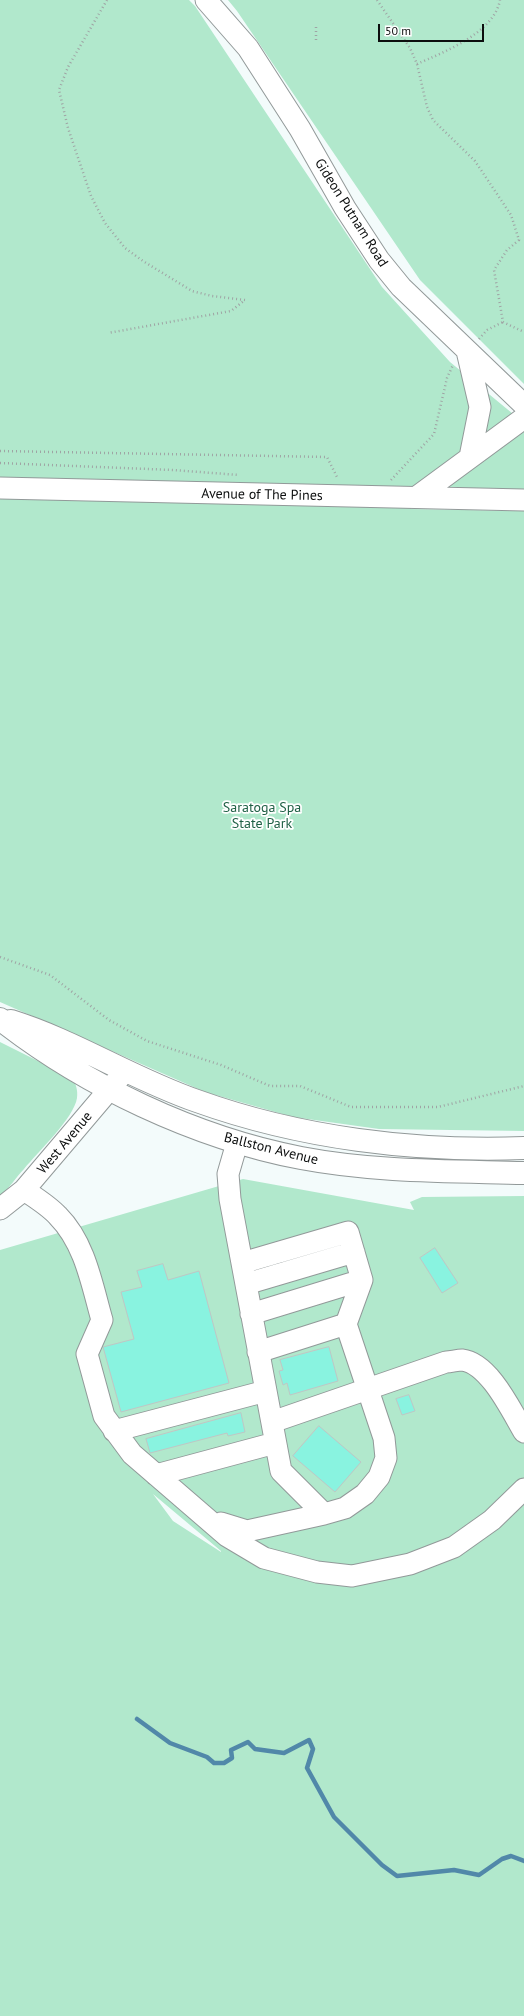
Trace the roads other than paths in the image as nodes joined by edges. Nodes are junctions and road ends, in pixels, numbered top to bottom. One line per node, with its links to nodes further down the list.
1 (206, 0): 2 (street, Gideon Putnam Road)
2 (467, 351): 3 (street, Gideon Putnam Road); 5 (street)
3 (524, 404)
4 (524, 418): 5 (street)
5 (470, 457): 7 (street)
6 (0, 488): 7 (street, Avenue of The Pines)
7 (418, 496): 8 (street, Avenue of The Pines)
8 (524, 500)
9 (0, 1018): 10 (highway, Ballston Avenue); 11 (highway, Ballston Avenue)
10 (125, 1071): 11 (street, West Avenue); 13 (highway, Ballston Avenue)
11 (110, 1089): 12 (highway, Ballston Avenue); 15 (street, West Avenue)
12 (237, 1143): 14 (highway, Ballston Avenue); 18 (street)
13 (524, 1148)
14 (524, 1173)
15 (24, 1190): 16 (street, West Avenue); 27 (street)
16 (0, 1209)
17 (354, 1252): 18 (street); 19 (street); 20 (street)
18 (242, 1263): 20 (street)
19 (362, 1280): 21 (street); 22 (street)
20 (246, 1284): 21 (street)
21 (251, 1314): 23 (street)
22 (346, 1324): 23 (street); 24 (street)
23 (258, 1352): 25 (street)
24 (368, 1390): 26 (street); 28 (street); 32 (street)
25 (266, 1391): 26 (street); 27 (street)
26 (272, 1422): 29 (street)
27 (114, 1431): 30 (street)
28 (524, 1432)
29 (276, 1443): 30 (street); 32 (street)
30 (156, 1475): 33 (street)
31 (524, 1489): 33 (street)
32 (324, 1514): 33 (street)
33 (207, 1519)

